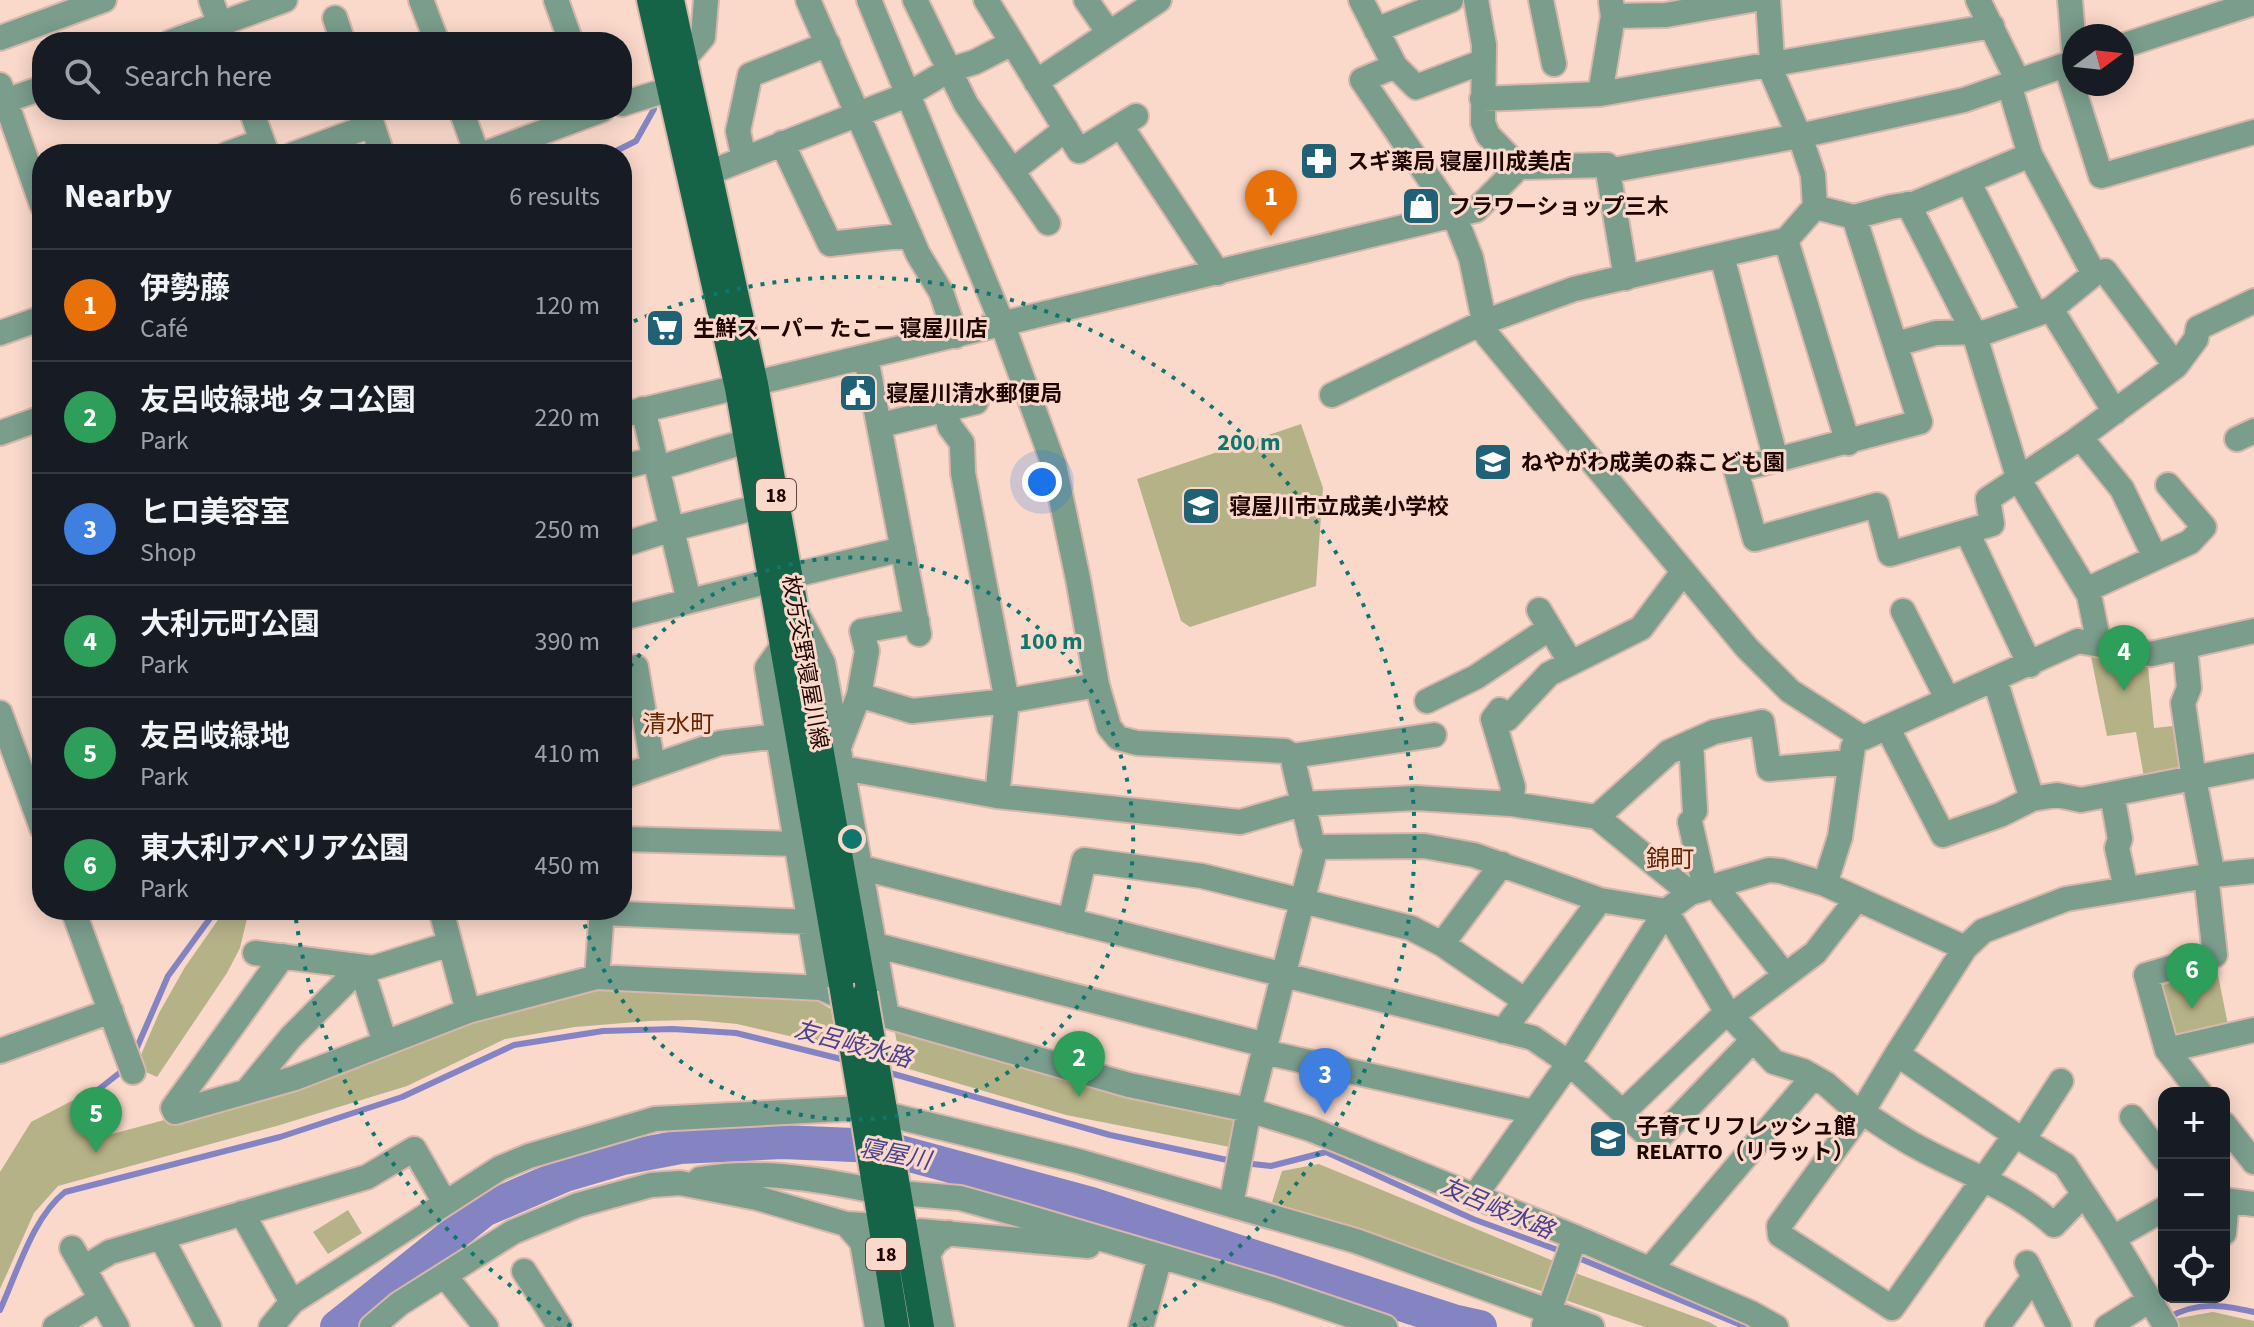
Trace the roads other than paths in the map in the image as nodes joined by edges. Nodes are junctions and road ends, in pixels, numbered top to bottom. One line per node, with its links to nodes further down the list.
1 (104, 0): 35 (street)
2 (211, 0): 29 (street)
3 (285, 0): 30 (street)
4 (421, 0): 32 (street)
5 (556, 0): 33 (street)
6 (649, 0): 48 (main road, 枚方交野寝屋川線 / 18)
7 (672, 0): 39 (main road, 枚方交野寝屋川線 / 18)
8 (706, 0): 39 (street)
9 (808, 0): 38 (street)
10 (869, 0): 51 (street)
11 (915, 0): 45 (street)
12 (986, 0): 37 (street)
13 (1086, 0): 34 (street)
14 (1159, 0): 34 (street)
15 (1361, 0): 28 (street)
16 (1451, 0): 28 (street)
17 (1476, 0): 40 (street)
18 (1541, 0): 43 (street)
19 (1751, 0): 24 (street)
20 (1768, 0): 42 (street)
21 (1978, 0): 27 (street)
22 (2070, 0): 26 (street)
23 (2254, 3): 36 (street)
24 (1612, 8): 50 (street)
25 (335, 18): 31 (street)
26 (2070, 24)
27 (1992, 26): 42 (street); 47 (street)
28 (1376, 30): 44 (street)
29 (223, 32)
30 (225, 32)
31 (340, 32)
32 (433, 32)
33 (562, 32)
34 (1109, 33): 46 (street)
35 (0, 38)
36 (2134, 42)
37 (1012, 43): 45 (street); 46 (street)
38 (828, 44): 56 (street); 72 (street)
39 (685, 58): 76 (main road, 枚方交野寝屋川線 / 18)
40 (1482, 62): 44 (street); 53 (street)
41 (2062, 62): 47 (street)
42 (1772, 63): 50 (street); 64 (street)
43 (1554, 64)
44 (1395, 66): 81 (street)
45 (949, 70): 51 (street); 75 (street)
46 (1036, 82): 62 (street)
47 (2014, 82): 64 (street); 71 (street)
48 (670, 89): 54 (street); 101 (main road, 枚方交野寝屋川線 / 18)
49 (32, 94): 55 (street)
50 (1600, 94): 53 (street)
51 (907, 95): 56 (street); 94 (street)
52 (2081, 96): 63 (street)
53 (1482, 99): 74 (street)
54 (632, 101)
55 (4, 109): 77 (street)
56 (858, 112): 65 (street); 84 (street)
57 (256, 120): 66 (street)
58 (364, 120): 67 (street)
59 (371, 120): 68 (street)
60 (465, 120): 69 (street)
61 (573, 120): 70 (street)
62 (1066, 129): 75 (street); 87 (street)
63 (2254, 132)
64 (1799, 136): 80 (street); 89 (street)
65 (782, 143): 72 (street); 84 (street)
66 (264, 144)
67 (315, 144)
68 (379, 144)
69 (473, 144)
70 (510, 144)
71 (2030, 155): 78 (street); 88 (street)
72 (744, 159): 76 (street)
73 (1607, 165): 74 (street)
74 (1519, 167): 81 (street)
75 (1012, 171): 83 (street)
76 (711, 172): 101 (main road, 枚方交野寝屋川線 / 18)
77 (32, 180)
78 (1968, 181): 79 (street); 91 (street)
79 (1908, 204): 82 (street); 96 (street)
80 (1815, 207): 82 (street); 85 (street)
81 (1454, 215): 87 (street); 93 (street)
82 (1854, 217): 98 (street)
83 (1048, 223)
84 (910, 235): 97 (street)
85 (1786, 240): 86 (street); 112 (street)
86 (1722, 256): 89 (street); 113 (street)
87 (1218, 273): 94 (street)
88 (2094, 274): 91 (street); 100 (street)
89 (1626, 278): 93 (street)
90 (2254, 301): 100 (street)
91 (2043, 311): 96 (street); 106 (street)
92 (32, 322): 95 (street)
93 (1484, 322): 102 (street); 124 (street)
94 (1002, 323): 97 (street); 139 (street)
95 (0, 333)
96 (1974, 333): 98 (street); 116 (street)
97 (956, 336): 99 (street)
98 (1896, 344): 112 (street)
99 (866, 358): 101 (street); 108 (street)
100 (2176, 366): 106 (street)
101 (746, 386): 105 (street); 111 (main road, 枚方交野寝屋川線 / 18); 125 (main road, 枚方交野寝屋川線 / 18)
102 (1332, 395)
103 (976, 402): 104 (street)
104 (945, 410): 108 (street); 143 (street)
105 (633, 412): 114 (street)
106 (2115, 412): 110 (street)
107 (32, 422): 109 (street)
108 (881, 425): 122 (street)
109 (0, 433)
110 (2080, 437): 116 (street); 123 (street)
111 (746, 442): 114 (street); 118 (main road, 枚方交野寝屋川線 / 18)
112 (1848, 443): 113 (street)
113 (1776, 460): 120 (street)
114 (656, 464): 115 (street); 119 (street)
115 (632, 466)
116 (2019, 480): 120 (street); 126 (street)
117 (2168, 485): 123 (street)
118 (758, 507): 119 (street); 125 (main road, 枚方交野寝屋川線 / 18)
119 (672, 529): 121 (street); 127 (street)
120 (1967, 532): 136 (street)
121 (632, 542)
122 (903, 549): 125 (street); 141 (street)
123 (2155, 557): 126 (street)
124 (1683, 572): 135 (street); 140 (street)
125 (780, 578): 127 (street); 129 (main road, 枚方交野寝屋川線 / 18); 133 (main road, 枚方交野寝屋川線 / 18)
126 (2086, 590): 132 (street)
127 (689, 601): 130 (street)
128 (1903, 611): 142 (street)
129 (798, 614): 153 (street); 217 (main road, 枚方交野寝屋川線 / 18, bridge)
130 (632, 615)
131 (2254, 631): 134 (street)
132 (2099, 644): 134 (street); 136 (street)
133 (782, 647): 150 (street); 197 (main road, 枚方交野寝屋川線 / 18)
134 (2185, 647): 159 (street)
135 (1571, 663): 144 (street); 164 (street)
136 (2030, 665): 138 (street)
137 (636, 667): 156 (street)
138 (1995, 680): 142 (street); 162 (street)
139 (1097, 685): 143 (street); 152 (street)
140 (1790, 691): 146 (street); 148 (street)
141 (859, 695): 143 (street); 153 (street)
142 (1948, 700): 147 (street)
143 (1007, 701): 161 (street)
144 (1427, 701)
145 (0, 713): 154 (street)
146 (1762, 722): 151 (street); 155 (street)
147 (1887, 727): 148 (street); 162 (street)
148 (1856, 733): 155 (street)
149 (1434, 735): 152 (street)
150 (778, 736): 156 (street); 168 (street)
151 (1691, 742): 166 (street); 175 (street)
152 (1292, 756): 163 (street)
153 (841, 757): 161 (street); 171 (street)
154 (8, 761): 165 (street)
155 (1850, 762): 174 (street)
156 (653, 766): 158 (street)
157 (2254, 766): 159 (street)
158 (632, 773)
159 (2194, 779): 160 (street); 173 (street)
160 (2112, 794): 162 (street); 176 (street)
161 (997, 796): 163 (street)
162 (2032, 799)
163 (1302, 804): 164 (street); 169 (street)
164 (1511, 804): 166 (street)
165 (32, 808)
166 (1597, 817): 175 (street)
167 (632, 839): 168 (street)
168 (797, 844): 186 (street)
169 (1316, 847): 170 (street); 179 (street)
170 (1502, 864): 178 (street); 188 (street)
171 (859, 867): 185 (street); 189 (street)
172 (2254, 871): 173 (street)
173 (2209, 876): 176 (street); 208 (street)
174 (1825, 884): 175 (street); 177 (street)
175 (1703, 889): 180 (street); 194 (street)
176 (2126, 889): 190 (street)
177 (1857, 899): 190 (street); 194 (street)
178 (1600, 900): 180 (street); 198 (street)
179 (1301, 903): 185 (street); 188 (street); 195 (street)
180 (1666, 911): 201 (street); 211 (street)
181 (632, 913): 186 (street)
182 (77, 920): 199 (street)
183 (444, 920): 187 (street)
184 (601, 920): 196 (street)
185 (1070, 921): 195 (street)
186 (810, 922): 197 (street)
187 (450, 944): 193 (street); 200 (street)
188 (1442, 944): 198 (street)
189 (875, 945): 202 (street); 207 (street)
190 (1965, 948): 210 (street)
191 (255, 953): 192 (street)
192 (283, 956): 193 (street); 216 (street)
193 (361, 967): 206 (street); 216 (street)
194 (1785, 975): 201 (street)
195 (1282, 976): 204 (street); 207 (street)
196 (597, 977): 197 (street); 200 (street)
197 (831, 986): 202 (street); 217 (main road, 枚方交野寝屋川線 / 18, bridge)
198 (1524, 1000): 204 (street)
199 (111, 1011): 209 (street); 212 (street)
200 (468, 1011): 206 (street)
201 (1729, 1014): 205 (street); 220 (street)
202 (887, 1016): 218 (street)
203 (2254, 1030): 208 (street)
204 (1503, 1031): 211 (street)
205 (1753, 1040): 213 (street); 220 (street)
206 (385, 1043): 216 (street)
207 (1265, 1049): 218 (street); 219 (street)
208 (2167, 1050): 215 (street)
209 (0, 1051)
210 (1897, 1054): 221 (street); 224 (street)
211 (1569, 1063): 219 (street); 220 (street)
212 (133, 1072)
213 (1813, 1077): 221 (street); 244 (street)
214 (2061, 1081): 224 (street)
215 (2195, 1087)
216 (246, 1092)
217 (873, 1108): 229 (main road, 枚方交野寝屋川線 / 18); 233 (street); 235 (street)
218 (1249, 1110): 231 (street); 235 (street)
219 (1534, 1112): 231 (street)
220 (1623, 1112)
221 (1861, 1113): 227 (street); 227 (street)
222 (2132, 1117): 225 (street)
223 (2230, 1132): 226 (street)
224 (2019, 1137): 227 (street); 230 (street)
225 (2158, 1151)
226 (2254, 1162)
227 (1984, 1178): 230 (street)
228 (680, 1183): 229 (street); 246 (street); 258 (street)
229 (886, 1188): 243 (street); 259 (main road, 枚方交野寝屋川線 / 18); 260 (main road, 枚方交野寝屋川線 / 18)
230 (2083, 1195): 242 (street)
231 (1474, 1197): 241 (street)
232 (2230, 1201): 234 (street)
233 (445, 1203): 237 (street); 248 (street)
234 (2254, 1204)
235 (1231, 1205): 250 (street)
236 (2158, 1212): 242 (street)
237 (242, 1213): 240 (street); 248 (street)
238 (920, 1231): 239 (street)
239 (949, 1233): 243 (street); 261 (street)
240 (161, 1237): 247 (street); 253 (street)
241 (1575, 1237): 244 (street); 250 (street)
242 (2113, 1238): 249 (street)
243 (1149, 1254): 262 (street); 263 (street)
244 (1650, 1269): 265 (street)
245 (524, 1271): 257 (street)
246 (445, 1276): 255 (street); 256 (street)
247 (101, 1299): 251 (street); 252 (street)
248 (292, 1302): 254 (street)
249 (2152, 1303): 268 (street); 269 (street)
250 (1547, 1318): 264 (street)
251 (55, 1327)
252 (117, 1327)
253 (209, 1327)
254 (271, 1327)
255 (372, 1327)
256 (486, 1327)
257 (560, 1327)
258 (877, 1327)
259 (897, 1327)
260 (922, 1327)
261 (942, 1327)
262 (1141, 1327)
263 (1385, 1327)
264 (1592, 1327)
265 (1776, 1327)
266 (1997, 1327): 267 (street)
267 (2059, 1327)
268 (2107, 1327)
269 (2166, 1327)

